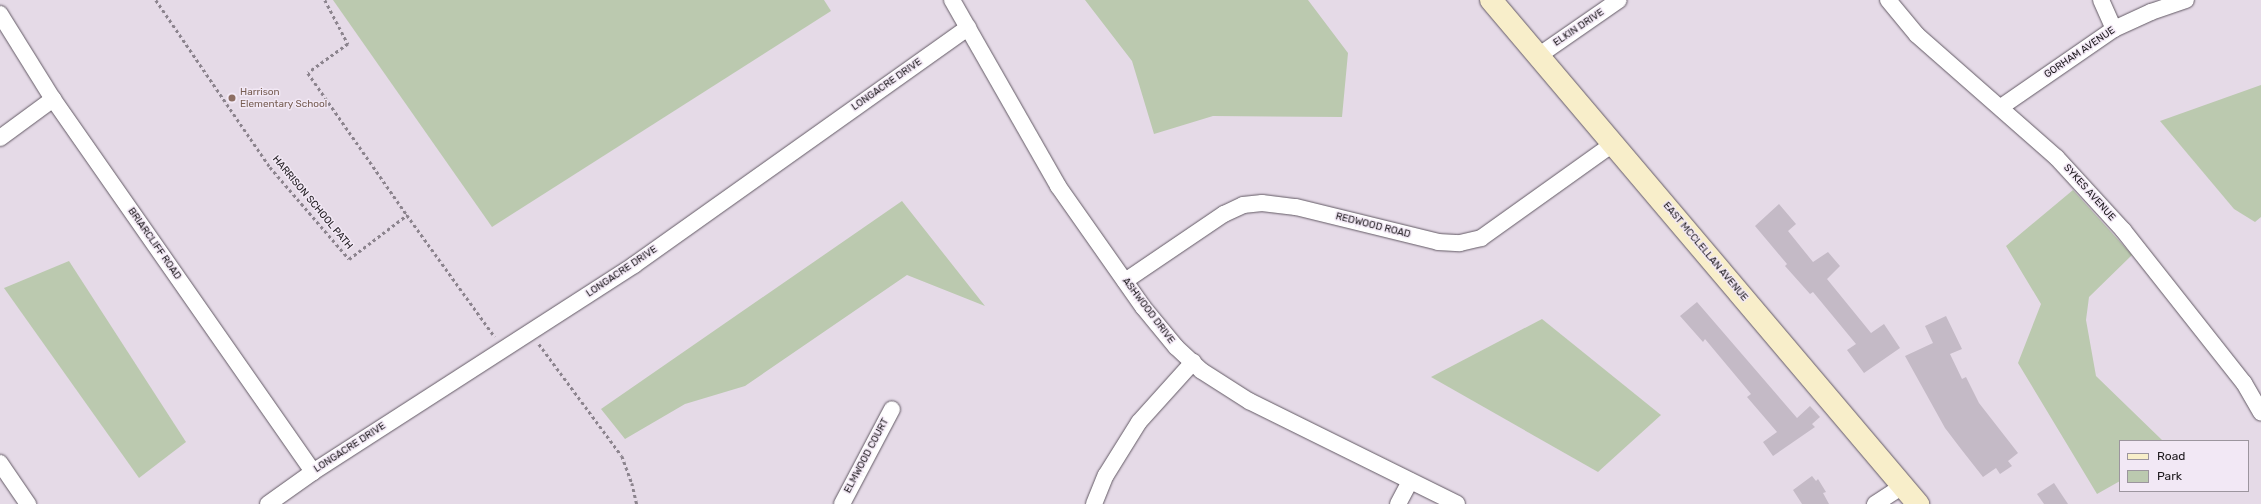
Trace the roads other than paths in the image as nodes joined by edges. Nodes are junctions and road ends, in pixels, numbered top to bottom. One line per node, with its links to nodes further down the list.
1 (952, 0): 8 (street, ASHWOOD DRIVE)
2 (1491, 0): 10 (street, EAST MCCLELLAN AVENUE)
3 (1619, 0): 10 (street, ELKIN DRIVE)
4 (1888, 0): 12 (street, SYKES AVENUE)
5 (2101, 0): 9 (street)
6 (2186, 0): 9 (street, GORHAM AVENUE)
7 (0, 14): 11 (street, BRIARCLIFF ROAD)
8 (968, 28): 15 (street, ASHWOOD DRIVE); 20 (street, LONGACRE DRIVE)
9 (2114, 30): 12 (street, GORHAM AVENUE)
10 (1538, 56): 14 (street, EAST MCCLELLAN AVENUE)
11 (53, 99): 13 (street); 20 (street, BRIARCLIFF ROAD)
12 (2001, 107): 18 (street, SYKES AVENUE)
13 (0, 138)
14 (1613, 144): 15 (street, REDWOOD ROAD); 22 (street, EAST MCCLELLAN AVENUE)
15 (1125, 281): 16 (street, ASHWOOD DRIVE)
16 (1193, 362): 21 (street, ASHWOOD DRIVE); 26 (street)
17 (892, 409): 25 (street, ELMWOOD COURT)
18 (2261, 412)
19 (0, 463): 23 (street)
20 (313, 472): 24 (street, LONGACRE DRIVE)
21 (1410, 480): 27 (street); 28 (street, ASHWOOD DRIVE)
22 (1903, 486): 29 (street); 30 (street, EAST MCCLELLAN AVENUE)
23 (28, 504)
24 (268, 504)
25 (842, 504)
26 (1094, 504)
27 (1398, 504)
28 (1457, 504)
29 (1875, 504)
30 (1918, 504)

